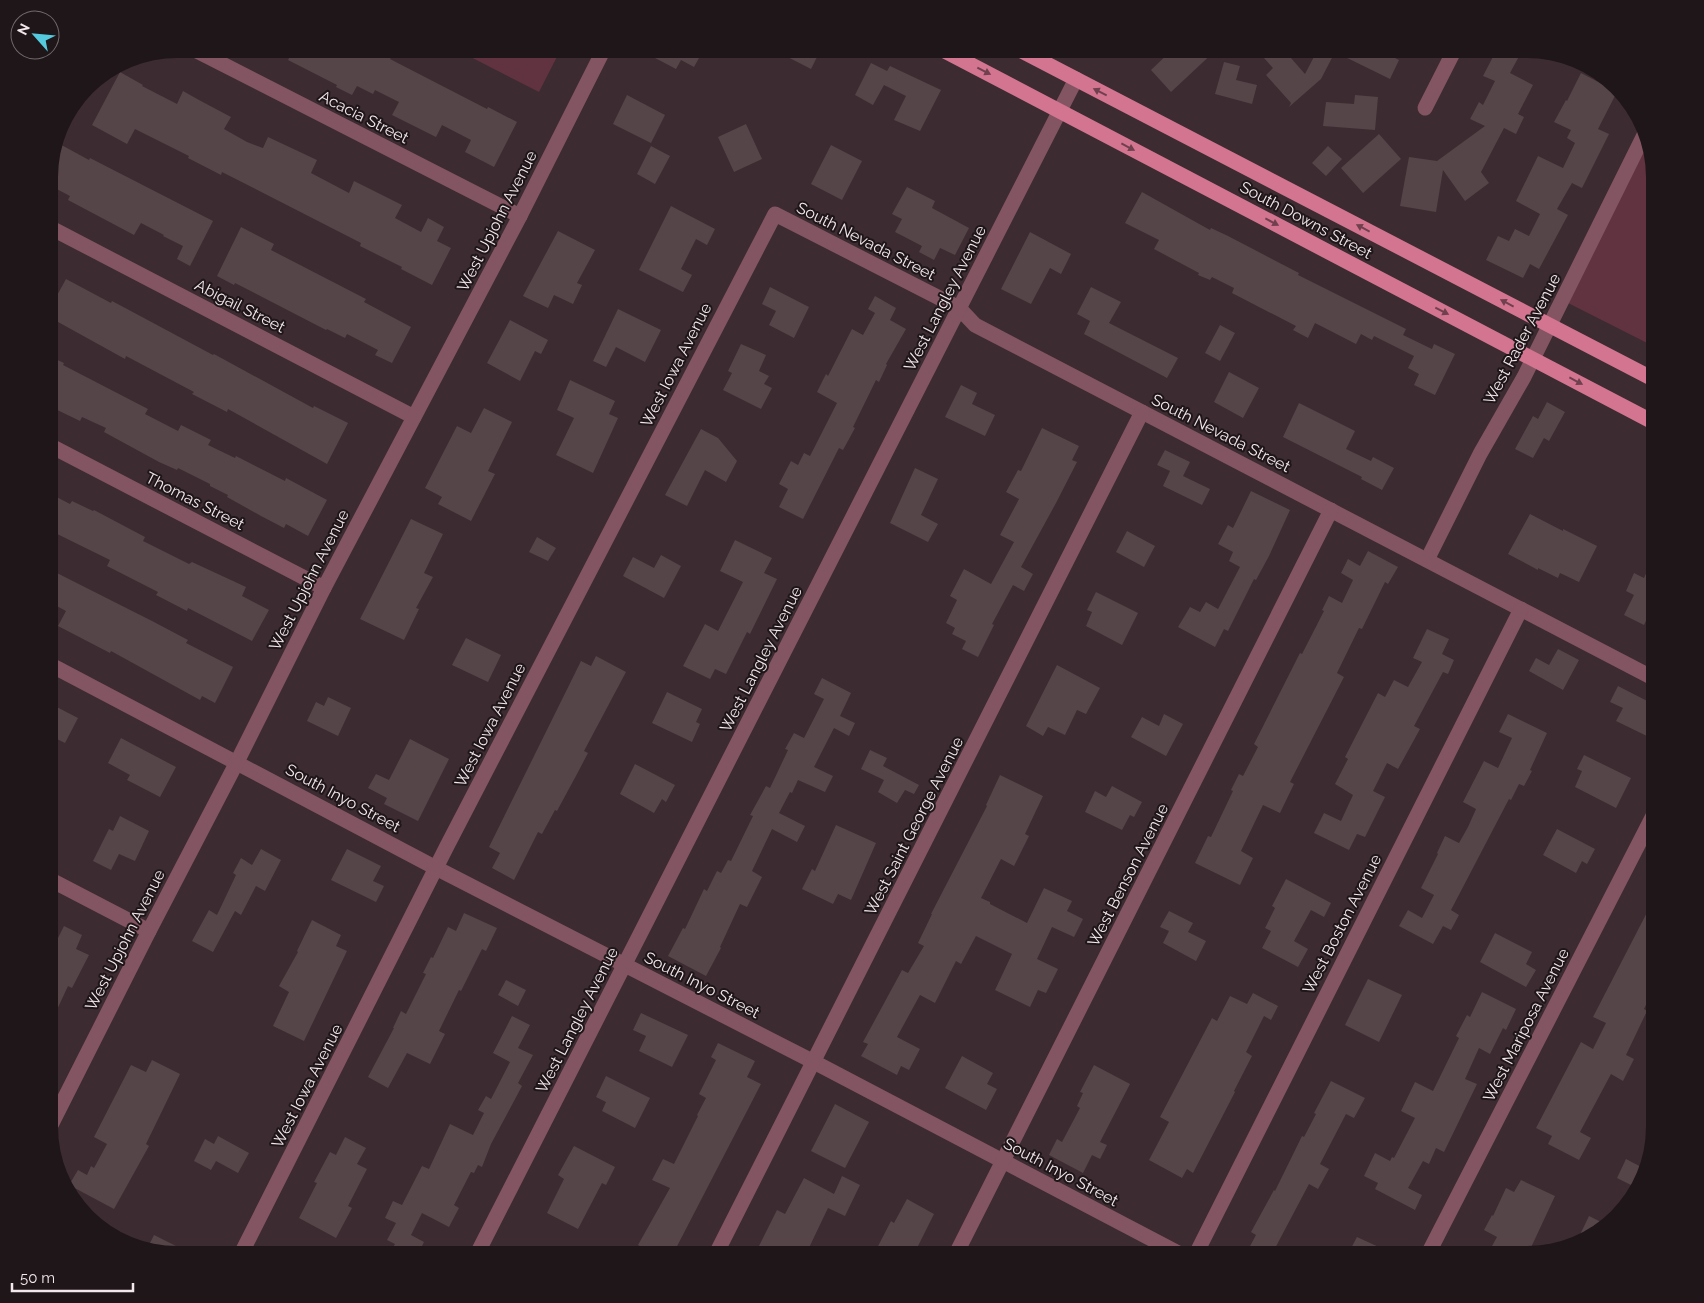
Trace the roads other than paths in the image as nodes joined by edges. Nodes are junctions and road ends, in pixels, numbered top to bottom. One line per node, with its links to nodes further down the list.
1 (211, 58): 11 (street, Acacia Street)
2 (599, 58): 11 (street, West Upjohn Avenue)
3 (958, 58): 8 (main road, South Downs Street, one-way to 8)
4 (1035, 58): 6 (main road, South Downs Street)
5 (1451, 58): 7 (street)
6 (1076, 79): 8 (street, West Langley Avenue); 14 (main road, South Downs Street, one-way to 6)
7 (1424, 108)
8 (1059, 110): 13 (street, West Langley Avenue); 15 (main road, South Downs Street, one-way to 15)
9 (1641, 141): 14 (street, West Rader Avenue)
10 (775, 214): 13 (street, South Nevada Street); 29 (street, West Iowa Avenue)
11 (520, 216): 18 (street, West Upjohn Avenue)
12 (58, 232): 18 (street, Abigail Street)
13 (959, 308): 17 (street, South Nevada Street); 32 (street, West Langley Avenue)
14 (1550, 326): 15 (street, West Rader Avenue); 16 (main road, South Downs Street)
15 (1533, 359): 19 (main road, South Downs Street, one-way to 19); 22 (street, West Rader Avenue)
16 (1646, 375)
17 (1142, 412): 21 (street, South Nevada Street); 33 (street, West Saint George Avenue)
18 (414, 417): 23 (street, West Upjohn Avenue)
19 (1646, 418)
20 (58, 450): 23 (street, Thomas Street)
21 (1331, 510): 22 (street, South Nevada Street); 35 (street, West Benson Avenue)
22 (1427, 560): 24 (street, South Nevada Street)
23 (324, 588): 27 (street, West Upjohn Avenue)
24 (1521, 609): 26 (street, South Nevada Street); 41 (street, West Boston Avenue)
25 (58, 669): 27 (street, South Inyo Street)
26 (1646, 674)
27 (237, 762): 29 (street, South Inyo Street); 31 (street, West Upjohn Avenue)
28 (1646, 830): 42 (street, West Mariposa Avenue)
29 (436, 868): 32 (street, South Inyo Street); 36 (street, West Iowa Avenue)
30 (58, 884): 31 (street)
31 (149, 932): 34 (street, West Upjohn Avenue)
32 (625, 964): 33 (street, South Inyo Street); 37 (street, West Langley Avenue)
33 (814, 1062): 35 (street, South Inyo Street); 38 (street, West Saint George Avenue)
34 (58, 1094)
35 (1003, 1162): 39 (street, West Benson Avenue); 40 (street, South Inyo Street)
36 (245, 1246)
37 (481, 1246)
38 (720, 1246)
39 (960, 1246)
40 (1165, 1246)
41 (1200, 1246)
42 (1432, 1246)

